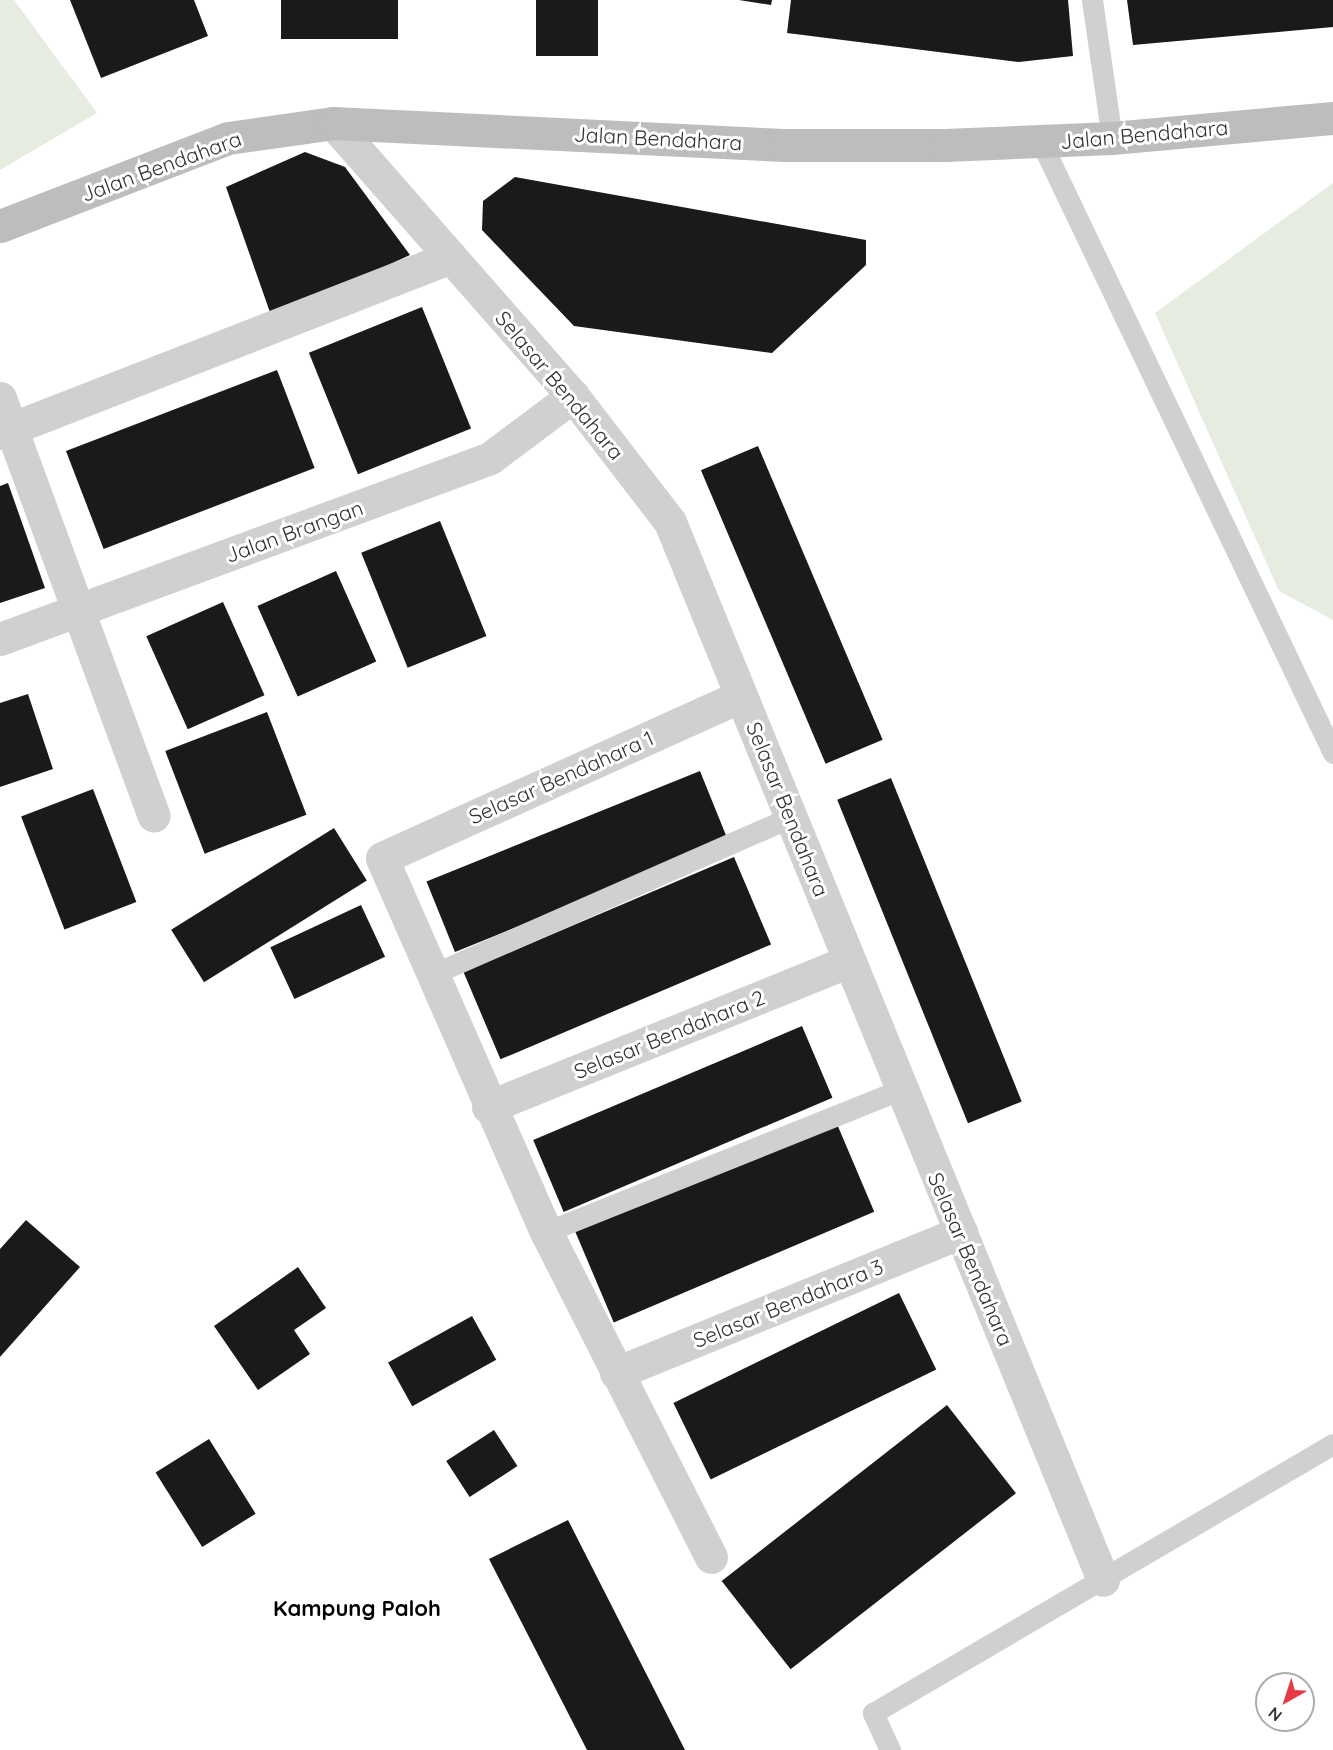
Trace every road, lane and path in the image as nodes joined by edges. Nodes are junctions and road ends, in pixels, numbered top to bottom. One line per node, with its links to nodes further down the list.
1 (1092, 0): 4 (lane)
2 (1333, 118): 4 (main road, Jalan Bendahara)
3 (333, 123): 5 (main road, Jalan Bendahara); 6 (main road, Jalan Bendahara); 7 (street, Selasar Bendahara)
4 (1112, 138): 5 (main road, Jalan Bendahara)
5 (1041, 142): 14 (lane)
6 (0, 226)
7 (451, 257): 8 (street, Selasar Bendahara); 10 (street)
8 (573, 396): 11 (street, Jalan Brangan); 13 (street, Selasar Bendahara)
9 (0, 398): 10 (street)
10 (6, 431): 11 (street)
11 (77, 609): 12 (street, Jalan Brangan); 15 (street)
12 (0, 639)
13 (741, 696): 16 (street, Selasar Bendahara); 18 (street, Selasar Bendahara 1)
14 (1333, 753)
15 (154, 816)
16 (791, 817): 17 (street, Selasar Bendahara); 18 (lane)
17 (850, 961): 19 (street, Selasar Bendahara); 20 (street, Selasar Bendahara 2)
18 (431, 975): 20 (street)
19 (900, 1090): 21 (lane); 22 (street, Selasar Bendahara)
20 (488, 1107): 21 (street)
21 (546, 1232): 23 (street)
22 (961, 1232): 23 (street, Selasar Bendahara 3); 26 (street, Selasar Bendahara)
23 (616, 1373): 25 (street)
24 (1333, 1444): 26 (lane)
25 (711, 1557)
26 (1103, 1580): 27 (lane)
27 (890, 1750)

